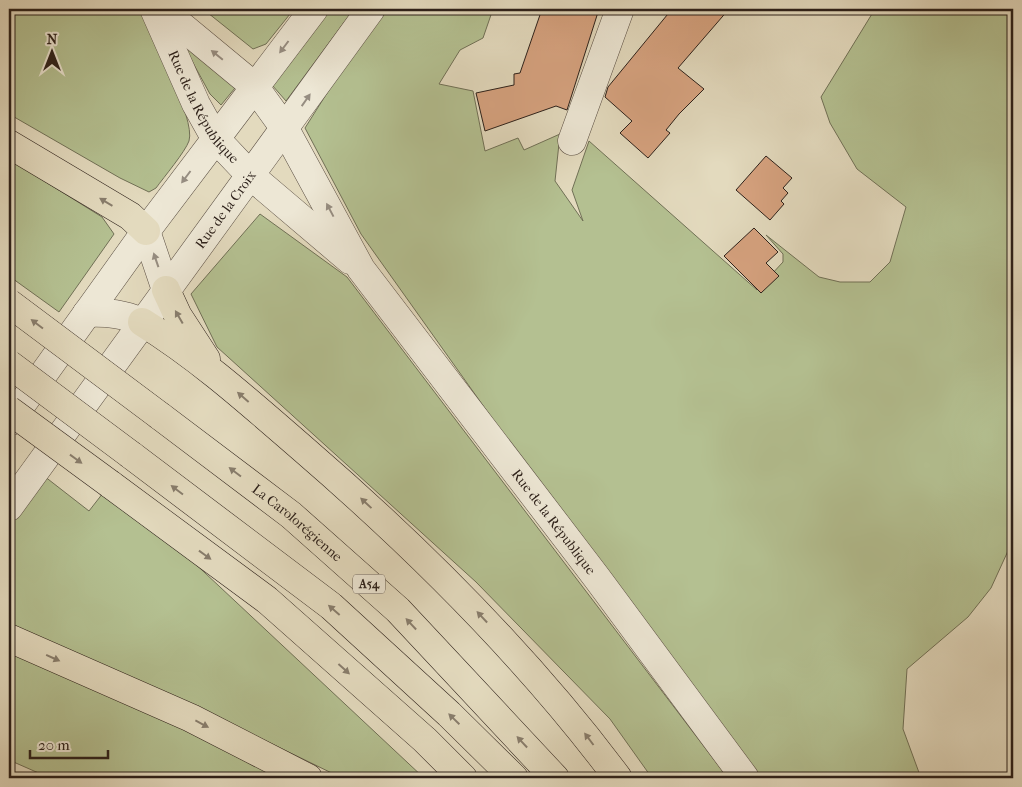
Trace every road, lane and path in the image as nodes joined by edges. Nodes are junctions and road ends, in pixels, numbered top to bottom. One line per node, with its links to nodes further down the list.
1 (154, 9): 8 (street, Rue de la République)
2 (161, 9): 6 (street, Rue de la République, one-way to 2)
3 (314, 9): 6 (street, one-way to 6)
4 (371, 9): 7 (street, Rue de la Croix, one-way to 4)
5 (620, 9): 9 (street)
6 (254, 86): 7 (street, Rue de la République); 8 (street)
7 (285, 129): 11 (street, Rue de la Croix); 13 (street, Rue de la République, one-way to 7)
8 (215, 138): 11 (street, Rue de la République); 12 (street, one-way to 12)
9 (572, 141)
10 (9, 144): 12 (highway, one-way to 10)
11 (251, 176): 13 (street, Rue de la République); 14 (street, Rue de la Croix)
12 (146, 231): 14 (street, one-way to 12); 16 (street)
13 (361, 268): 31 (street, Rue de la République)
14 (166, 290): 17 (street, Rue de la Croix); 19 (highway, one-way to 14)
15 (9, 303): 29 (highway, La Carolorégienne / A54, one-way to 15, bridge)
16 (87, 312): 17 (street); 21 (street)
17 (142, 322): 19 (highway); 22 (street, Rue de la Croix)
18 (9, 364): 28 (highway, one-way to 18, bridge)
19 (215, 372): 30 (highway, one-way to 19)
20 (9, 410): 27 (highway, one-way to 27, bridge)
21 (9, 422)
22 (35, 469): 23 (street); 24 (street, Rue de la Croix)
23 (9, 483)
24 (9, 506)
25 (9, 638): 26 (highway, one-way to 26)
26 (308, 778)
27 (463, 778)
28 (514, 778)
29 (555, 778)
30 (618, 778)
31 (745, 778)

